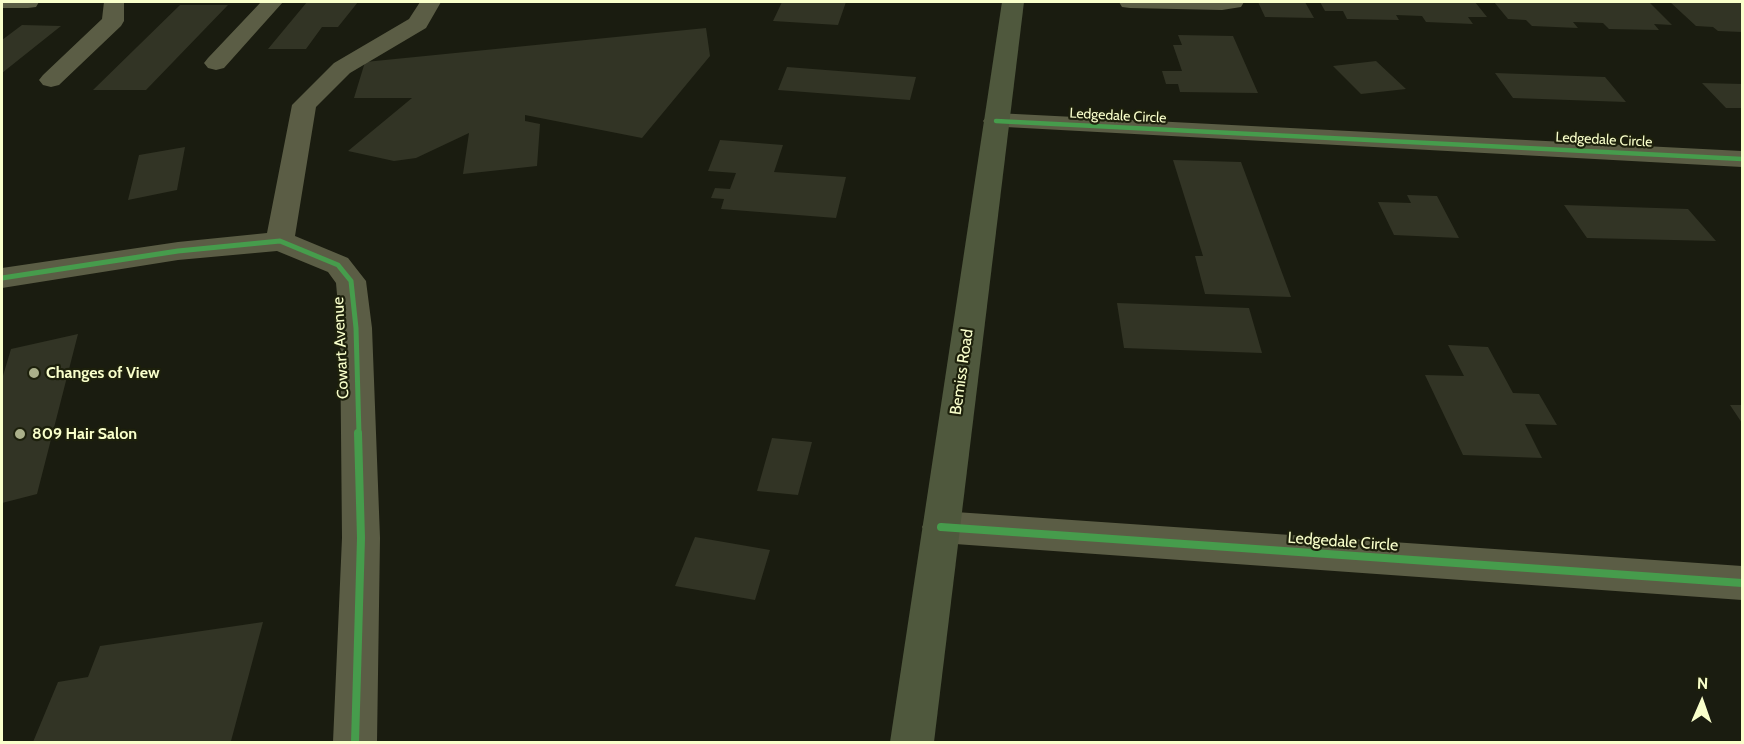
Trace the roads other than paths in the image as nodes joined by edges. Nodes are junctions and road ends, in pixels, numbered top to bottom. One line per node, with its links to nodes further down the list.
1 (2, 2): 2 (street)
2 (28, 2)
3 (114, 2): 10 (street)
4 (272, 2): 9 (street)
5 (430, 2): 13 (street)
6 (1013, 2): 11 (main road, Bemiss Road)
7 (1130, 2): 8 (street)
8 (1233, 2)
9 (216, 63)
10 (51, 80)
11 (996, 122): 12 (street, Ledgedale Circle); 15 (main road, Bemiss Road)
12 (1743, 159)
13 (280, 241): 14 (street, Cowart Avenue); 17 (street, Cowart Avenue)
14 (2, 278)
15 (941, 527): 16 (street, Ledgedale Circle); 18 (main road, Bemiss Road)
16 (1743, 584)
17 (355, 742)
18 (912, 742)

